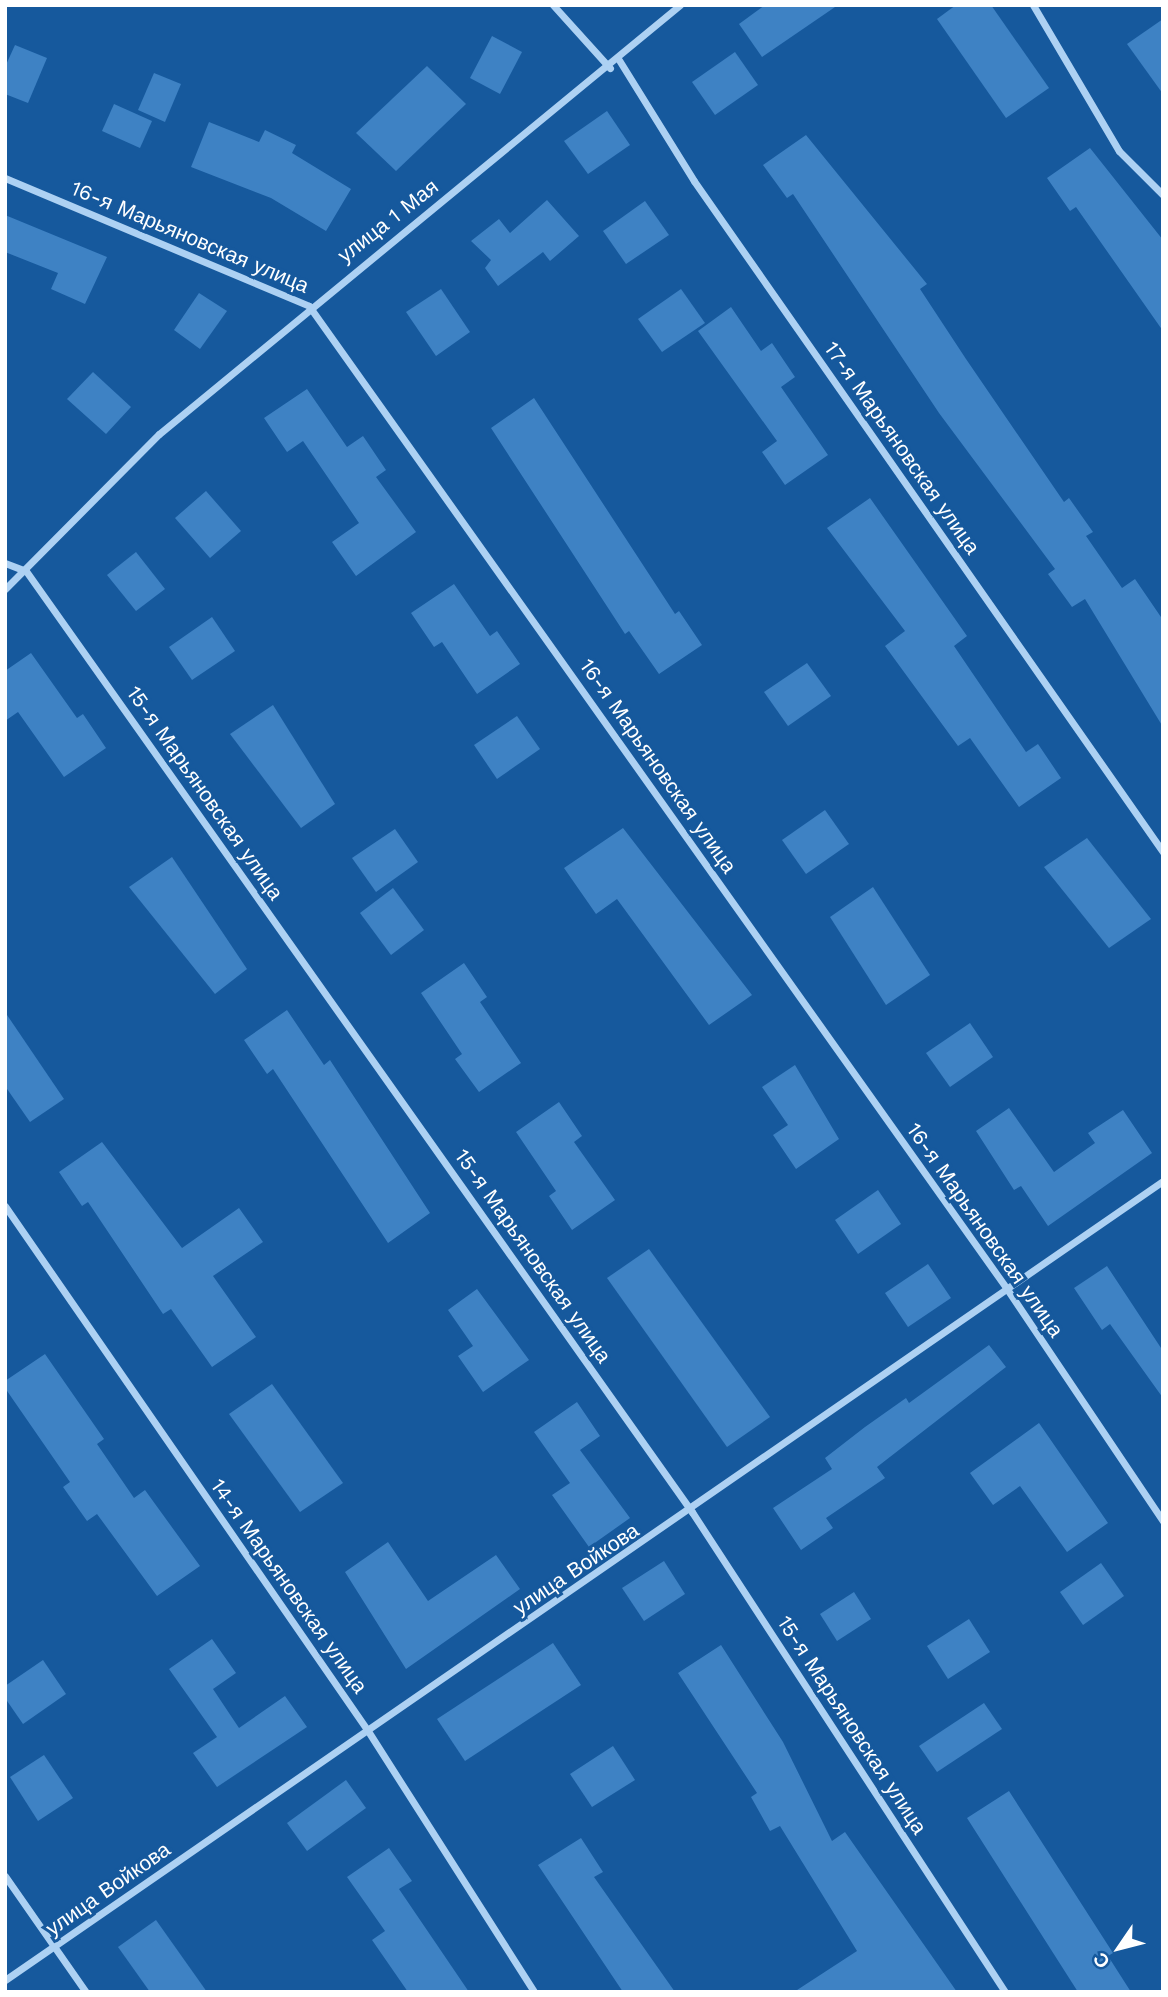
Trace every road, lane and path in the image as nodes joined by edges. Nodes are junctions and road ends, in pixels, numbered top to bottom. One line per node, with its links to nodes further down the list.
1 (553, 5): 5 (street)
2 (680, 5): 4 (street, улица 1 Мая)
3 (1033, 5): 7 (street)
4 (620, 60): 5 (street, улица 1 Мая); 12 (street, 17-я Марьяновская улица)
5 (610, 68): 8 (street, улица 1 Мая)
6 (5, 178): 8 (street, 16-я Марьяновская улица)
7 (1163, 195)
8 (309, 306): 10 (street, улица 1 Мая); 15 (street, 16-я Марьяновская улица)
9 (5, 563): 10 (street)
10 (26, 571): 11 (street, улица 1 Мая); 16 (street, 15-я Марьяновская улица)
11 (5, 589)
12 (1163, 852)
13 (1163, 1181): 15 (street, улица Войкова)
14 (5, 1206): 18 (street, 14-я Марьяновская улица)
15 (1007, 1289): 16 (street, улица Войкова); 17 (street, 16-я Марьяновская улица)
16 (692, 1512): 18 (street, улица Войкова); 24 (street, 15-я Марьяновская улица)
17 (1163, 1521)
18 (368, 1731): 20 (street, улица Войкова); 23 (street, 14-я Марьяновская улица)
19 (5, 1876): 20 (street)
20 (55, 1946): 21 (street, улица Войкова); 22 (street)
21 (5, 1980)
22 (86, 1992)
23 (534, 1992)
24 (1005, 1992)

